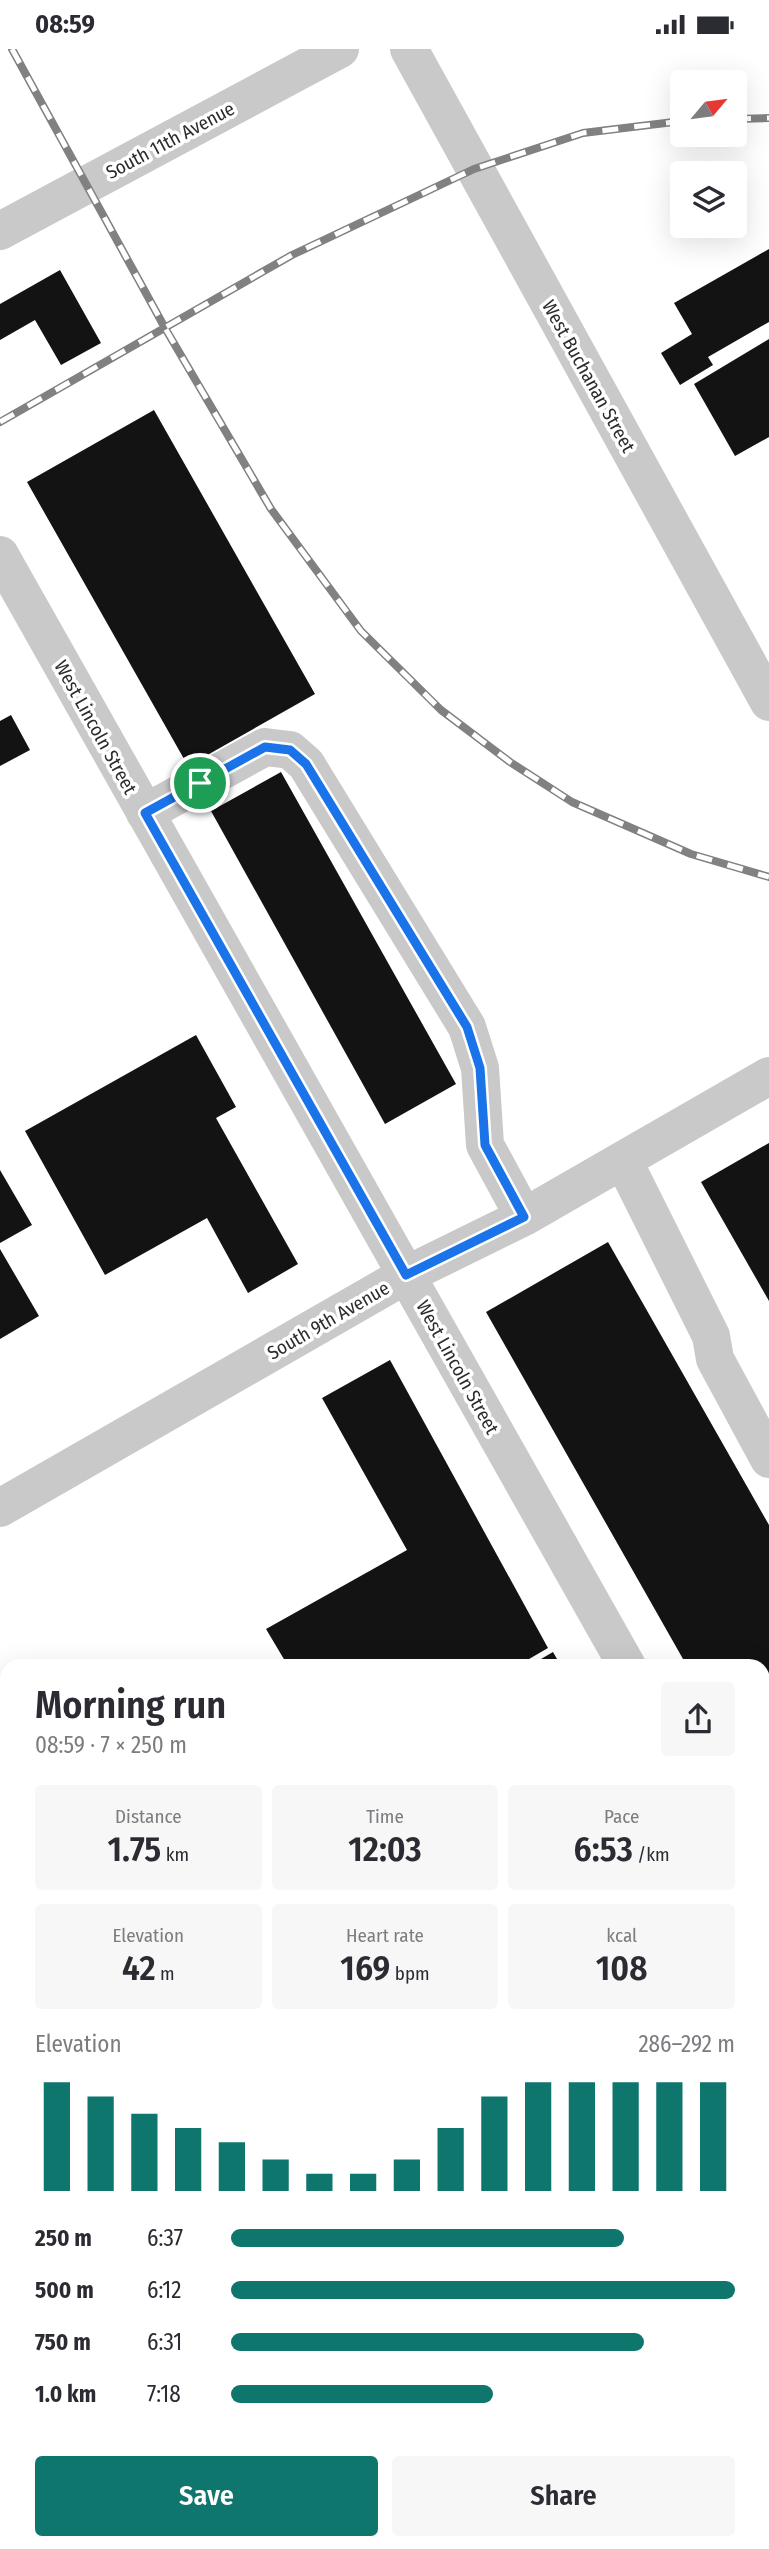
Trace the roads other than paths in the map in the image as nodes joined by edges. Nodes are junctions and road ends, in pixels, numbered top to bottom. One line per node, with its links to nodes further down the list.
1 (340, 49): 3 (street, South 11th Avenue)
2 (409, 49): 5 (street, West Buchanan Street)
3 (0, 232)
4 (0, 555): 6 (street, West Lincoln Street)
5 (769, 702)
6 (145, 813): 9 (street); 10 (street, West Lincoln Street)
7 (769, 1076): 8 (street, South 9th Avenue)
8 (623, 1160): 9 (street, South 9th Avenue); 11 (street)
9 (524, 1217): 10 (street, South 9th Avenue)
10 (406, 1275): 12 (street, South 9th Avenue); 13 (street, West Lincoln Street)
11 (769, 1459)
12 (0, 1508)
13 (623, 1659)

